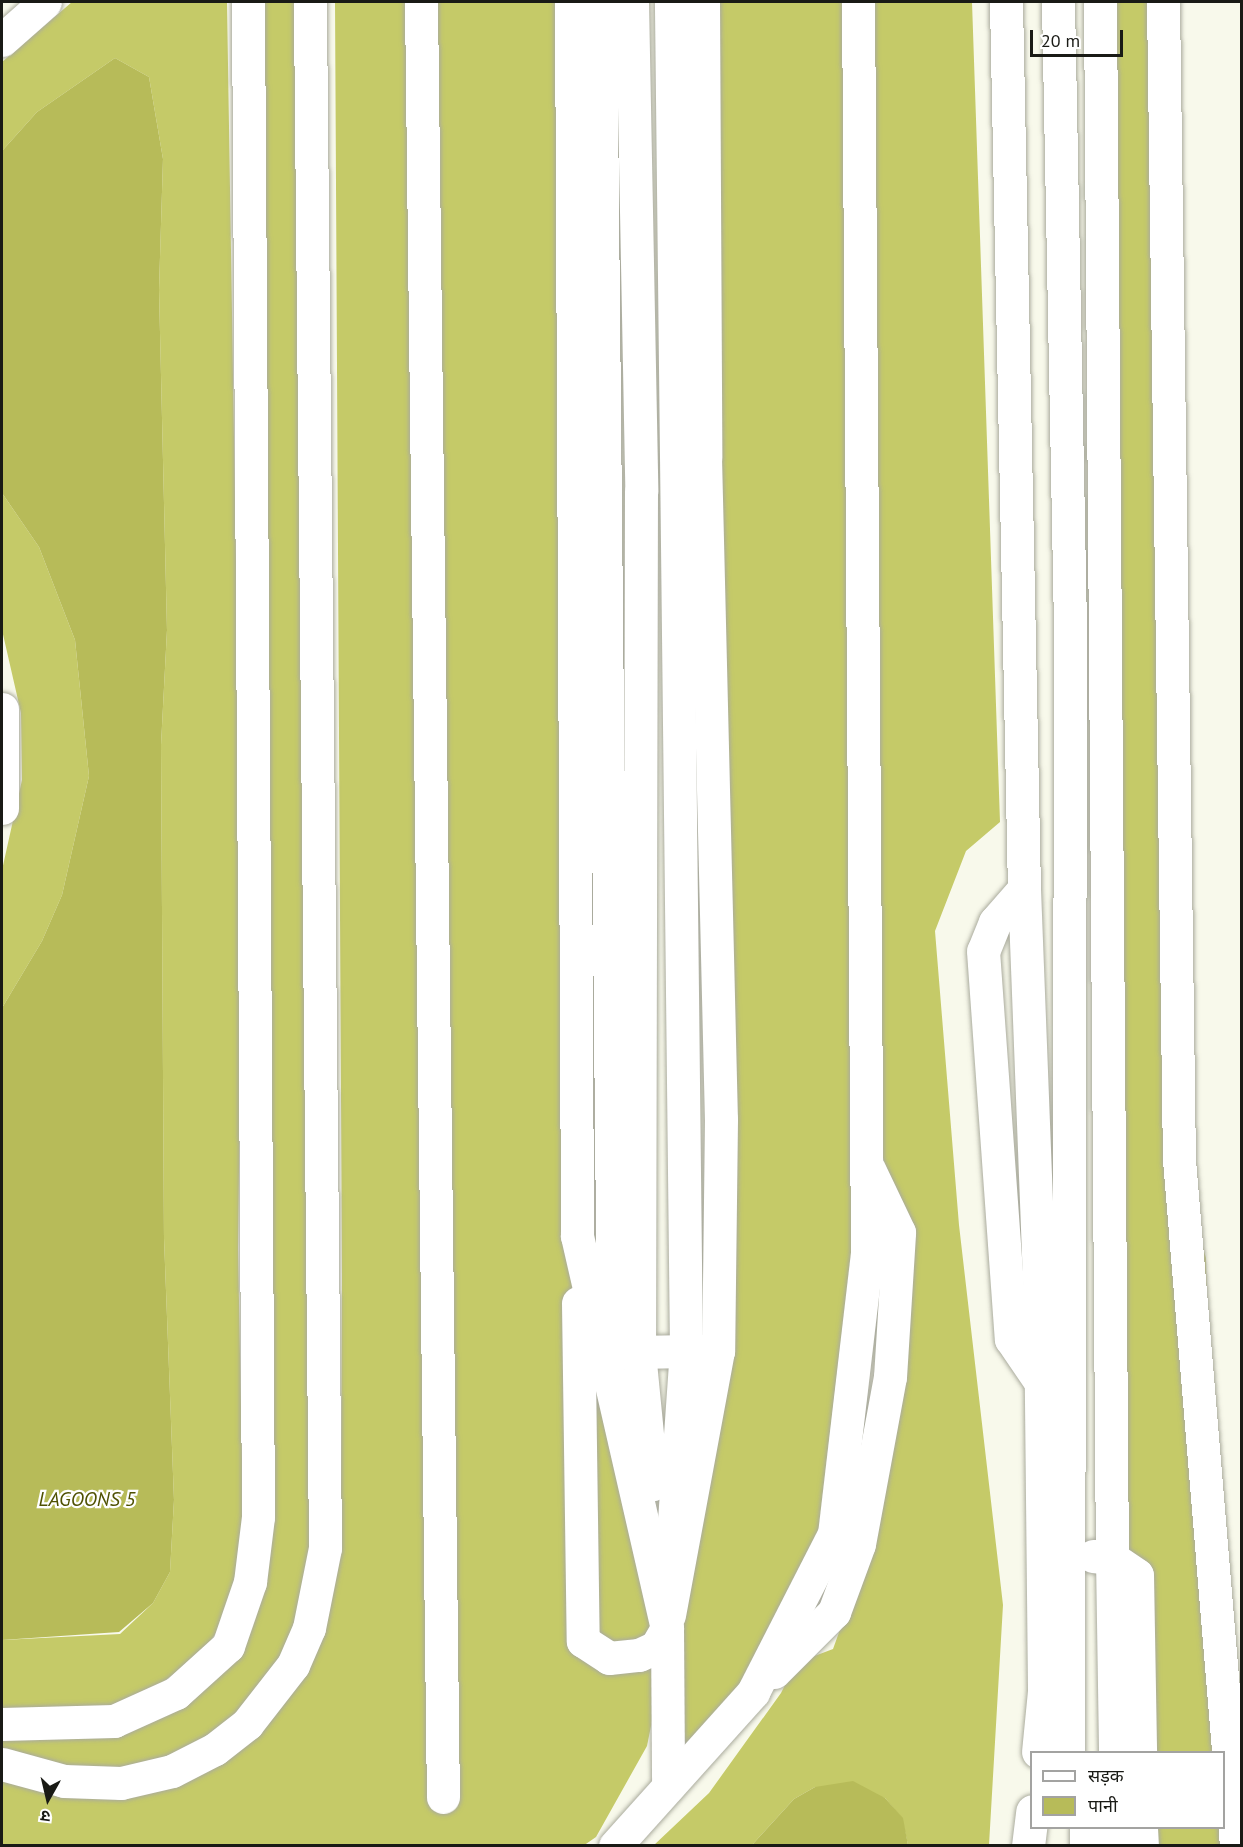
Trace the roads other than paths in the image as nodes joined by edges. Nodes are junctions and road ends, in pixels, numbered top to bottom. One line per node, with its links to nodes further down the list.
1 (45, 2): 15 (street)
2 (248, 2): 26 (street)
3 (310, 2): 32 (street)
4 (421, 2): 34 (street)
5 (571, 2): 19 (street)
6 (600, 2): 22 (street)
7 (632, 2): 22 (street)
8 (671, 2): 20 (street)
9 (703, 2): 21 (street)
10 (858, 2): 33 (street)
11 (1006, 2): 18 (street)
12 (1058, 2): 28 (street)
13 (1100, 2): 24 (street)
14 (1163, 2): 46 (street)
15 (2, 40)
16 (2, 709): 17 (street)
17 (2, 808)
18 (1024, 889): 23 (street); 23 (street)
19 (577, 1236): 25 (street); 25 (street)
20 (686, 1351): 21 (street); 22 (street); 25 (street)
21 (718, 1351): 25 (street)
22 (626, 1353): 25 (street)
23 (1041, 1383): 27 (street)
24 (1112, 1558): 29 (street); 30 (street); 31 (street)
25 (667, 1628): 33 (street)
26 (2, 1724)
27 (1038, 1751)
28 (1068, 1751)
29 (1084, 1751)
30 (1115, 1751)
31 (1140, 1751)
32 (2, 1764)
33 (668, 1786): 40 (street)
34 (443, 1797)
35 (1030, 1828): 41 (street)
36 (1068, 1829): 42 (street)
37 (1086, 1829): 43 (street)
38 (1116, 1829): 44 (street)
39 (1141, 1829): 45 (street)
40 (615, 1845)
41 (1028, 1845)
42 (1069, 1845)
43 (1086, 1845)
44 (1117, 1845)
45 (1142, 1845)
46 (1236, 1845)

